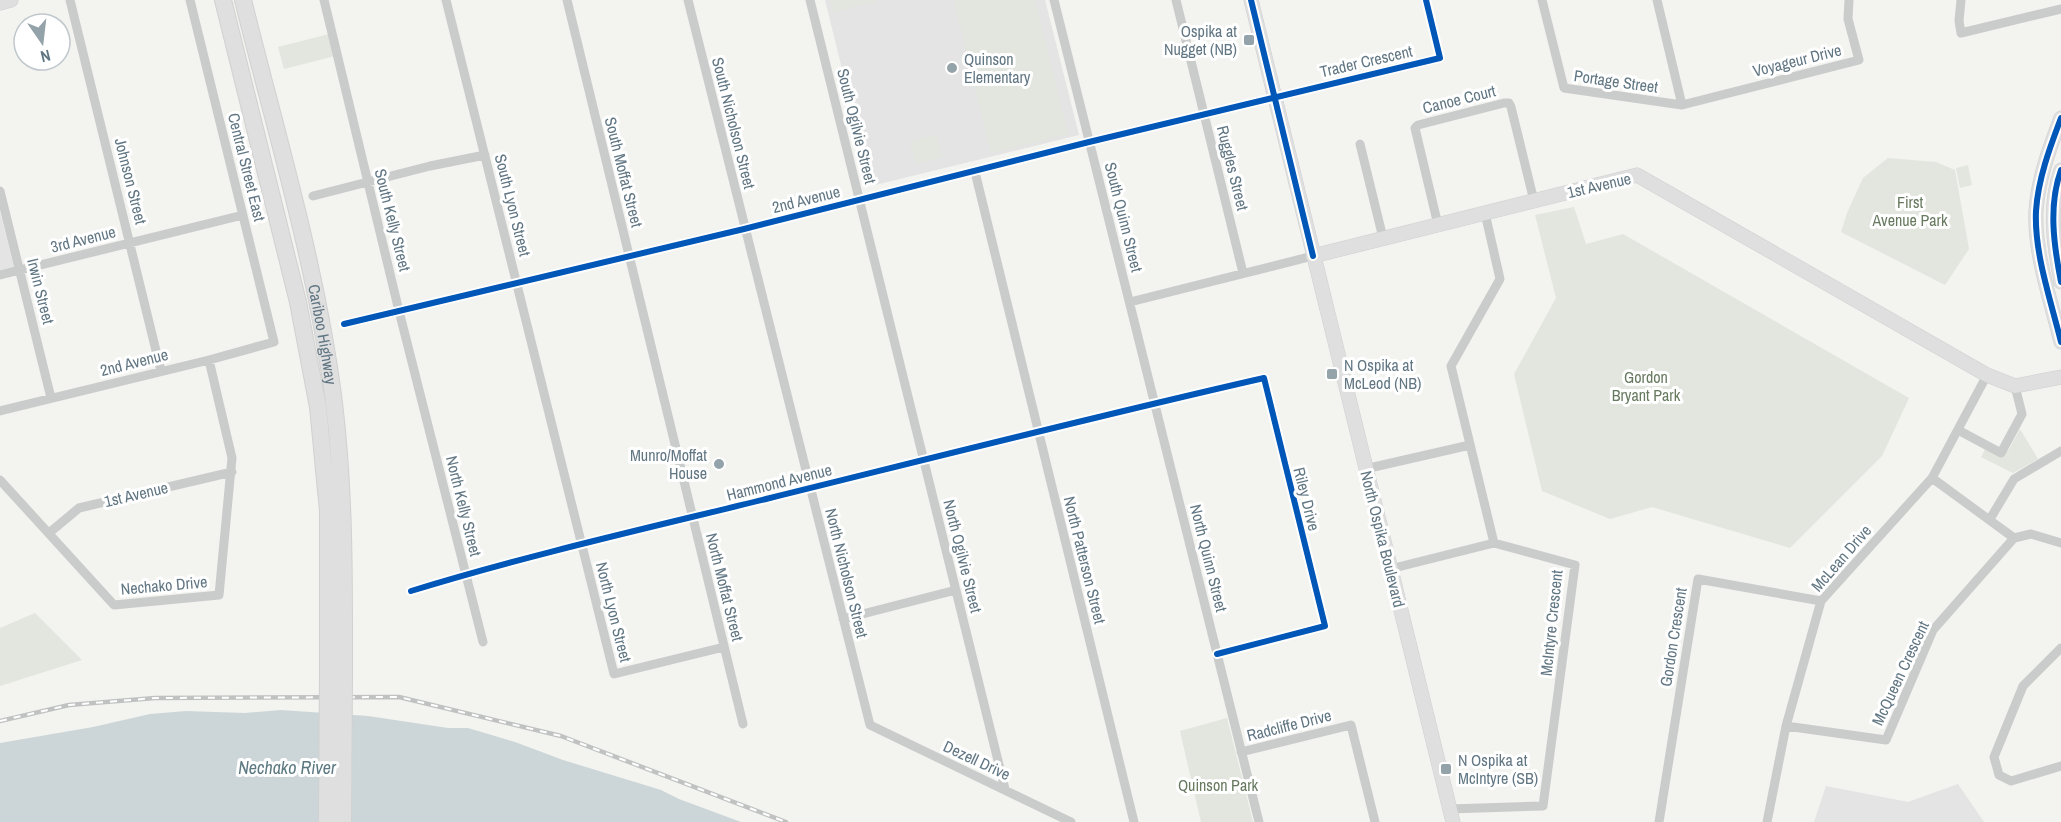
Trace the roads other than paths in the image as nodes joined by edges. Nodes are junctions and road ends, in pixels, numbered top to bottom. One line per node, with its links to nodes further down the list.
1 (11, 0): 20 (street)
2 (70, 0): 42 (street, Johnson Street)
3 (190, 0): 38 (street, Central Street East)
4 (223, 0): 95 (highway, Cariboo Highway)
5 (243, 0): 24 (highway, Cariboo Highway)
6 (250, 0): 24 (highway)
7 (324, 0): 32 (street, South Kelly Street)
8 (446, 0): 29 (street, South Lyon Street)
9 (567, 0): 43 (street, South Moffat Street)
10 (688, 0): 40 (street, South Nicholson Street)
11 (810, 0): 35 (street, South Ogilvie Street)
12 (1054, 0): 27 (street, South Quinn Street)
13 (1176, 0): 25 (street, Ruggles Street)
14 (1251, 0): 22 (street, North Ospika Boulevard)
15 (1426, 0): 22 (street, Trader Crescent)
16 (1542, 0): 23 (street, Portage Street)
17 (1657, 0): 23 (street)
18 (1849, 0): 23 (street, Voyageur Drive)
19 (1961, 0): 21 (street)
20 (0, 3)
21 (2061, 9)
22 (1274, 97): 25 (street, 2nd Avenue); 44 (street, North Ospika Boulevard)
23 (1682, 105)
24 (270, 110): 95 (highway, Cariboo Highway)
25 (1204, 115): 27 (street, 2nd Avenue); 46 (street, Ruggles Street)
26 (2061, 118): 55 (street)
27 (1089, 142): 31 (street, 2nd Avenue); 50 (street, South Quinn Street)
28 (1360, 144): 41 (street)
29 (485, 155): 32 (street); 49 (street, South Lyon Street)
30 (2061, 170): 48 (street)
31 (975, 172): 35 (street, 2nd Avenue); 68 (street, North Patterson Street)
32 (368, 182): 34 (street); 51 (street, South Kelly Street)
33 (0, 191): 45 (street, Irwin Street)
34 (313, 196)
35 (860, 199): 40 (street, 2nd Avenue); 53 (street, South Ogilvie Street)
36 (1534, 201): 37 (street, 1st Avenue); 39 (street, Canoe Court); 59 (street, 1st Avenue)
37 (1485, 213): 39 (street, 1st Avenue); 69 (street)
38 (243, 215): 42 (street, 3rd Avenue); 54 (street, Central Street East)
39 (1438, 225): 41 (street, 1st Avenue)
40 (744, 229): 43 (street, 2nd Avenue); 56 (street, South Nicholson Street)
41 (1383, 238): 44 (street, 1st Avenue)
42 (130, 243): 45 (street, 3rd Avenue); 58 (street, Johnson Street)
43 (629, 256): 49 (street, 2nd Avenue); 62 (street, South Moffat Street)
44 (1313, 256): 46 (street, 1st Avenue); 73 (street, North Ospika Boulevard)
45 (20, 270): 47 (street, 3rd Avenue); 63 (street, Irwin Street)
46 (1243, 273): 50 (street, 1st Avenue)
47 (0, 275)
48 (2060, 276)
49 (517, 283): 51 (street, 2nd Avenue); 66 (street, South Lyon Street)
50 (1130, 302): 64 (street, North Quinn Street)
51 (399, 311): 52 (street, 2nd Avenue); 70 (street, South Kelly Street)
52 (344, 324)
53 (892, 330): 72 (street, North Ogilvie Street)
54 (274, 342): 57 (street, 2nd Avenue)
55 (2061, 342)
56 (778, 358): 77 (street, North Nicholson Street)
57 (209, 360): 58 (street, 2nd Avenue); 74 (street, Nechako Drive)
58 (161, 371): 63 (street, 2nd Avenue)
59 (1987, 375): 61 (street, 1st Avenue); 67 (street, McLean Drive)
60 (2061, 377): 61 (street)
61 (2015, 386): 67 (street)
62 (661, 387): 78 (street, North Moffat Street)
63 (51, 398): 65 (street, 2nd Avenue)
64 (1155, 403): 68 (street, Hammond Avenue); 94 (street, North Quinn Street); 94 (street, Riley Drive)
65 (0, 411)
66 (550, 418): 84 (street, North Lyon Street)
67 (1958, 430): 75 (street, McLean Drive)
68 (1038, 431): 72 (street, Hammond Avenue); 106 (street, North Patterson Street)
69 (1470, 445): 73 (street); 82 (street)
70 (433, 446): 86 (street, North Kelly Street)
71 (2061, 451): 79 (street)
72 (924, 459): 77 (street, Hammond Avenue); 87 (street, North Ogilvie Street)
73 (1365, 469): 85 (street, North Ospika Boulevard)
74 (231, 472): 80 (street, 1st Avenue); 80 (street, Nechako Drive)
75 (1932, 478): 79 (street); 89 (street, McLean Drive)
76 (0, 480): 80 (street, Nechako Drive)
77 (812, 488): 78 (street, Hammond Avenue); 90 (street, North Nicholson Street)
78 (693, 517): 84 (street, Hammond Avenue); 92 (street, North Moffat Street)
79 (1990, 519): 81 (street)
80 (49, 534)
81 (2014, 538): 83 (street); 98 (street, McQueen Crescent)
82 (1494, 543): 85 (street); 102 (street, McIntyre Crescent)
83 (2061, 543)
84 (582, 545): 86 (street, Hammond Avenue); 92 (street, North Lyon Street)
85 (1390, 569): 102 (street, North Ospika Boulevard)
86 (466, 574): 88 (street, Hammond Avenue); 91 (street, North Kelly Street)
87 (956, 590): 90 (street); 101 (street, North Ogilvie Street)
88 (411, 591)
89 (1821, 601): 98 (street, McLean Drive); 109 (street, Gordon Crescent)
90 (843, 620): 97 (street, North Nicholson Street)
91 (483, 642)
92 (724, 647): 96 (street, North Moffat Street)
93 (2061, 648): 100 (street)
94 (1217, 654): 99 (street, North Quinn Street)
95 (336, 675): 103 (highway, bridge); 104 (highway, bridge)
96 (743, 724)
97 (870, 725): 101 (street, Dezell Drive)
98 (1786, 726): 110 (street, McLean Drive)
99 (1241, 752): 107 (street, North Quinn Street); 108 (street, Radcliffe Drive)
100 (2061, 766)
101 (1005, 789): 105 (street, Dezell Drive)
102 (1451, 816)
103 (327, 822)
104 (343, 822)
105 (1071, 822)
106 (1134, 822)
107 (1259, 822)
108 (1375, 822)
109 (1659, 822)
110 (1767, 822)

